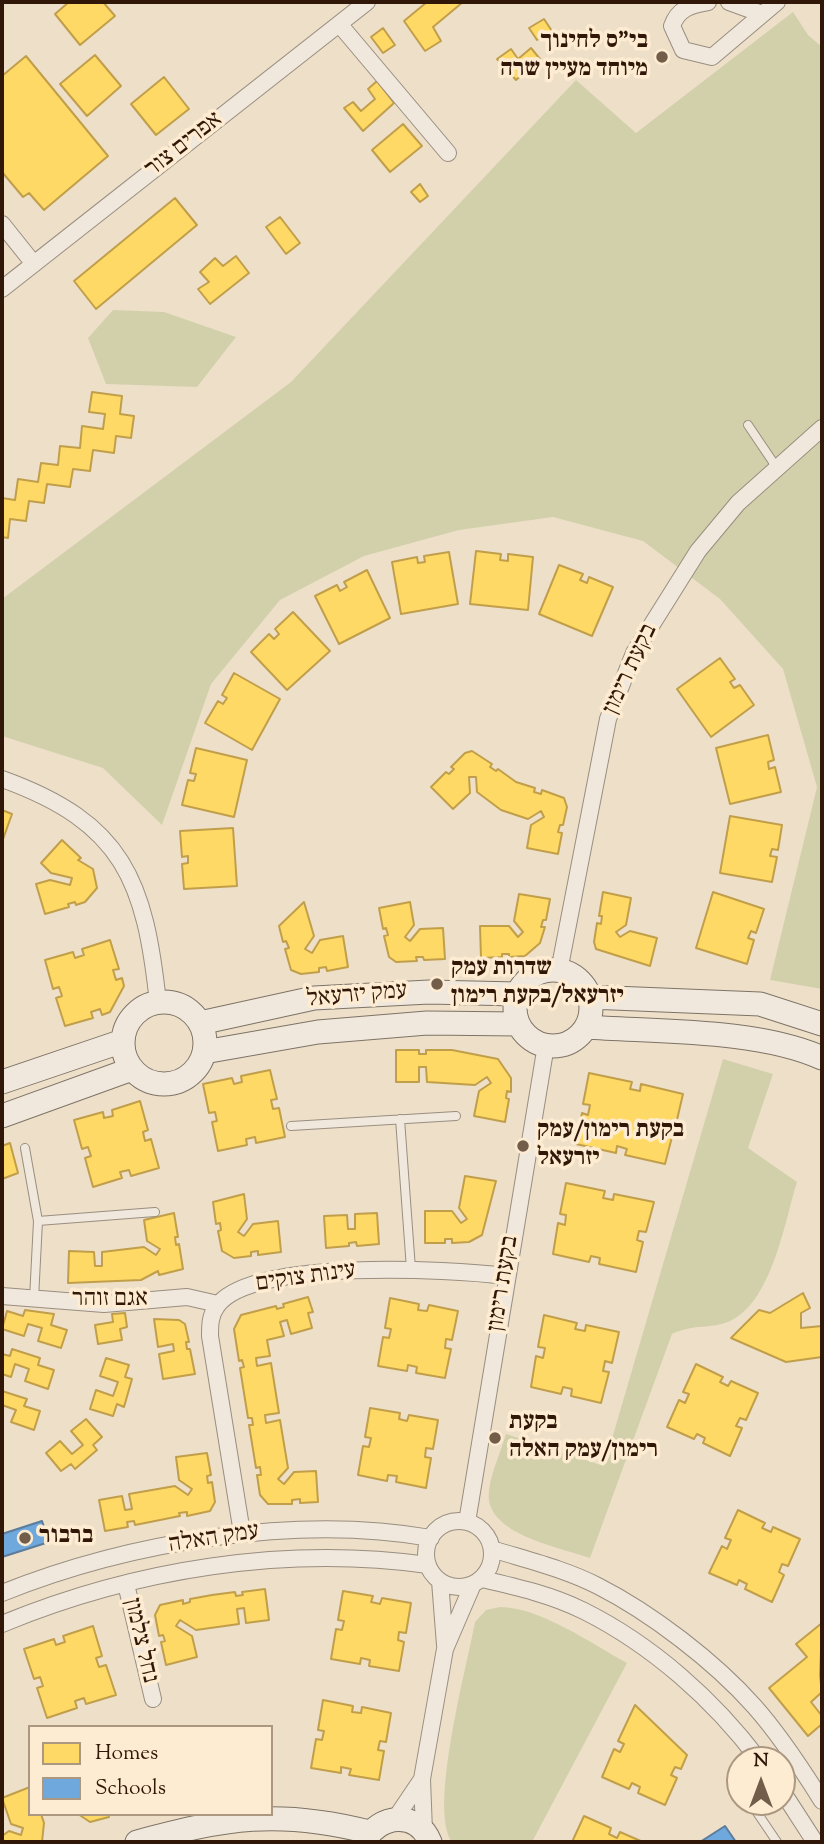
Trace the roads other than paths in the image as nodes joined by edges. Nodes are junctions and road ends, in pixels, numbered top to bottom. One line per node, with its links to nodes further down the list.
1 (367, 2): 6 (street, אפרים צור)
2 (708, 2): 5 (street)
3 (729, 2): 5 (street)
4 (777, 2): 5 (street)
5 (762, 14)
6 (340, 25): 7 (street); 9 (street, אפרים צור)
7 (448, 153)
8 (2, 224): 9 (street)
9 (34, 264): 10 (street, אפרים צור)
10 (2, 289)
11 (748, 425): 13 (lane)
12 (822, 428): 13 (street, בקעת רימון)
13 (777, 468): 15 (street, בקעת רימון)
14 (2, 779): 18 (street)
15 (559, 971): 16 (main road); 17 (main road)
16 (517, 994): 19 (main road, עמק יזרעאל); 20 (main road)
17 (589, 997): 21 (main road); 22 (main road)
18 (158, 1003): 19 (main road); 23 (main road)
19 (200, 1023): 25 (main road)
20 (518, 1024): 24 (main road); 25 (main road, עמק יזרעאל)
21 (822, 1024)
22 (586, 1027): 24 (main road); 26 (main road)
23 (123, 1041): 27 (main road); 28 (main road)
24 (546, 1045): 37 (street, בקעת רימון)
25 (204, 1052): 27 (main road)
26 (822, 1058)
27 (132, 1069): 29 (main road)
28 (2, 1082)
29 (2, 1116)
30 (456, 1116): 31 (lane)
31 (400, 1119): 32 (lane); 36 (lane)
32 (292, 1126)
33 (24, 1148): 35 (lane)
34 (155, 1212): 35 (lane)
35 (38, 1221): 39 (lane)
36 (411, 1269): 37 (street, עינות צוקים); 40 (street, עינות צוקים)
37 (506, 1276): 41 (street, בקעת רימון)
38 (2, 1296): 39 (street, אגם זוהר)
39 (34, 1299): 40 (street, אגם זוהר)
40 (218, 1304): 42 (street)
41 (467, 1522): 43 (street); 44 (street)
42 (242, 1533): 43 (street, עמק האלה); 49 (street, עמק האלה)
43 (431, 1538): 45 (street)
44 (492, 1549): 47 (street); 55 (street)
45 (428, 1565): 46 (street); 48 (street, עמק האלה)
46 (440, 1581): 47 (street); 51 (street)
47 (477, 1581): 51 (street); 53 (street)
48 (126, 1584): 50 (street, עמק האלה); 52 (street, נחל צלמון)
49 (2, 1593)
50 (2, 1624)
51 (446, 1649): 54 (street)
52 (153, 1699)
53 (746, 1746)
54 (422, 1779): 58 (street); 59 (street)
55 (822, 1801)
56 (796, 1813): 63 (street)
57 (759, 1816): 62 (lane)
58 (395, 1819): 59 (main road); 60 (main road)
59 (427, 1836)
60 (367, 1837): 61 (main road)
61 (136, 1842)
62 (777, 1842)
63 (815, 1842)

